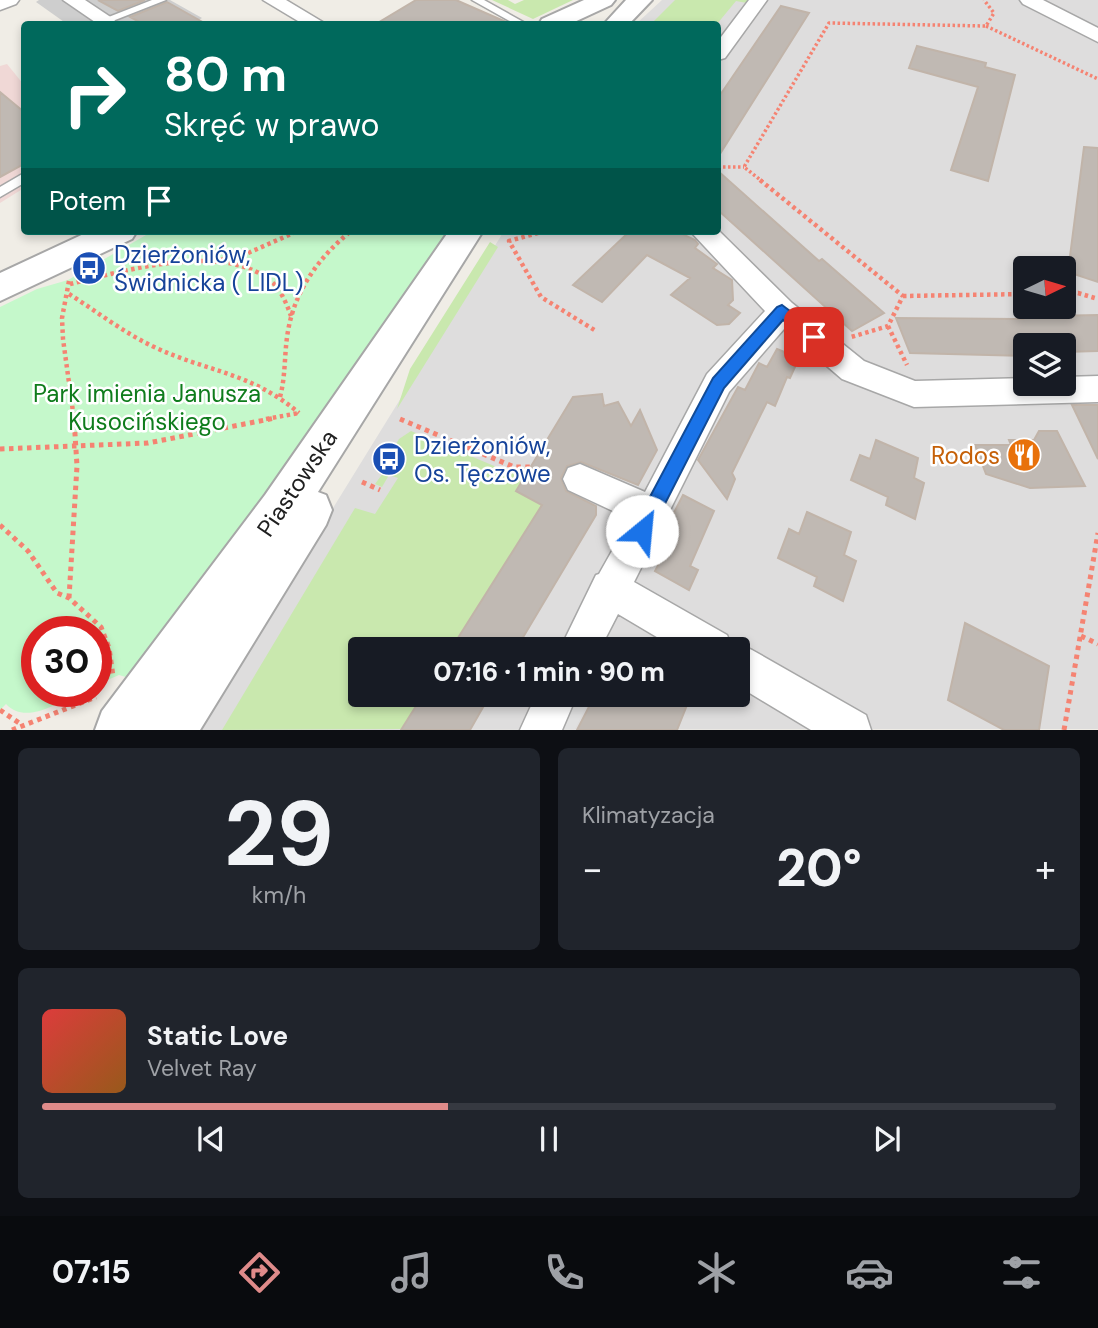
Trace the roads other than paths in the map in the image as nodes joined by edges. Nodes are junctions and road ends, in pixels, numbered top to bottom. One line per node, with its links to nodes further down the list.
1 (10, 0): 10 (street)
2 (72, 0): 11 (street)
3 (161, 0): 12 (lane)
4 (272, 0): 13 (street)
5 (477, 0): 14 (lane)
6 (603, 0): 15 (street)
7 (640, 0): 16 (street)
8 (758, 0): 18 (street)
9 (1029, 0): 17 (street)
10 (0, 4)
11 (103, 21)
12 (107, 21)
13 (310, 21)
14 (516, 21)
15 (558, 21)
16 (619, 21)
17 (1098, 36)
18 (721, 50)
19 (21, 179): 20 (lane)
20 (0, 193)
21 (112, 235): 25 (street)
22 (463, 235): 35 (street, Piastowska)
23 (486, 235): 36 (street, Piastowska)
24 (707, 235): 26 (street)
25 (0, 288)
26 (782, 311): 27 (street); 29 (street)
27 (1098, 388)
28 (580, 479): 29 (street)
29 (652, 512): 30 (street)
30 (609, 588): 31 (street); 32 (street)
31 (585, 637)
32 (693, 637)
33 (750, 671): 38 (street)
34 (551, 707): 37 (street)
35 (110, 712)
36 (169, 730)
37 (540, 730)
38 (851, 730)

